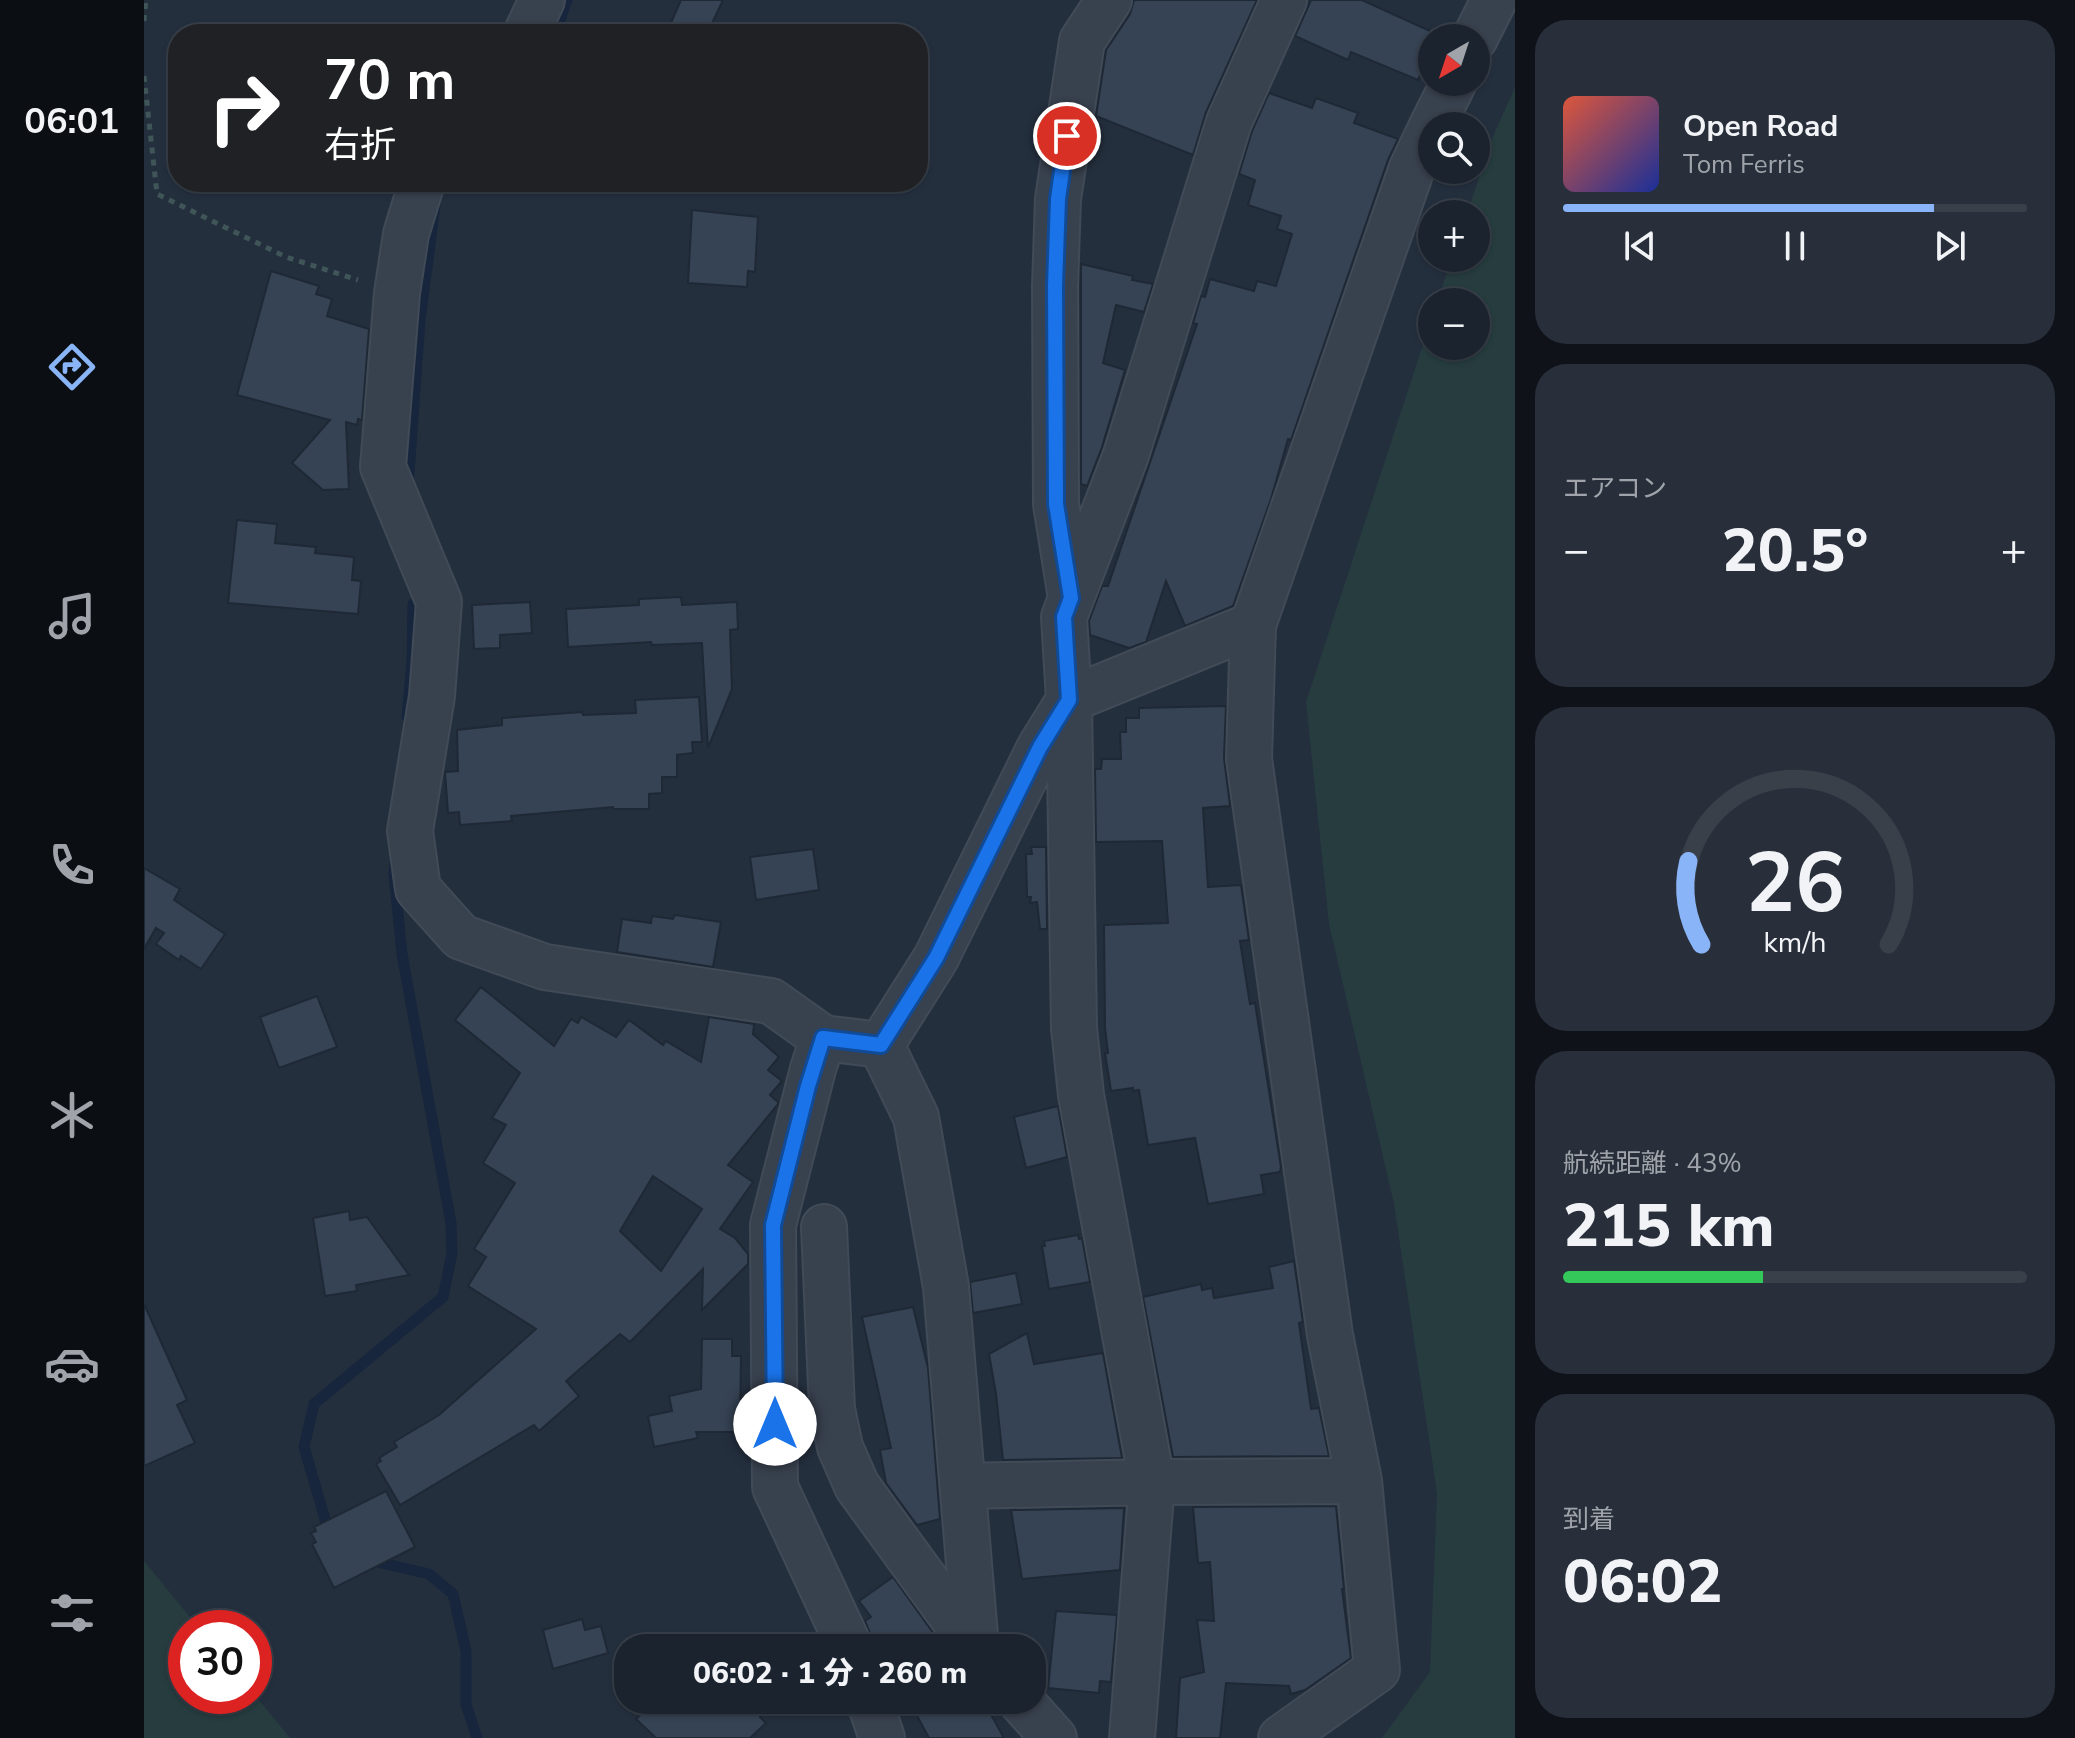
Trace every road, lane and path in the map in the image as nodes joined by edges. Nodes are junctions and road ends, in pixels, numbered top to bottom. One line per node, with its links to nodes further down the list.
1 (146, 0): 6 (path)
2 (542, 0): 7 (street)
3 (1109, 0): 13 (street)
4 (1284, 0): 13 (street)
5 (1494, 0): 8 (street)
6 (144, 21)
7 (531, 24)
8 (1482, 24)
9 (144, 76): 12 (path)
10 (1418, 155): 14 (street)
11 (419, 192): 12 (street)
12 (397, 293): 16 (street)
13 (1071, 598): 15 (street)
14 (1253, 625): 15 (street); 19 (street)
15 (1069, 700): 17 (street); 20 (street)
16 (823, 1038): 17 (street); 22 (street)
17 (881, 1045): 21 (street)
18 (824, 1227): 23 (street)
19 (1359, 1481): 20 (street); 30 (street)
20 (1152, 1482): 21 (street); 29 (street)
21 (964, 1486): 24 (street)
22 (843, 1634)
23 (966, 1634)
24 (975, 1634)
25 (874, 1714): 27 (street)
26 (1033, 1714): 28 (street)
27 (882, 1738)
28 (1054, 1738)
29 (1132, 1738)
30 (1281, 1738)

